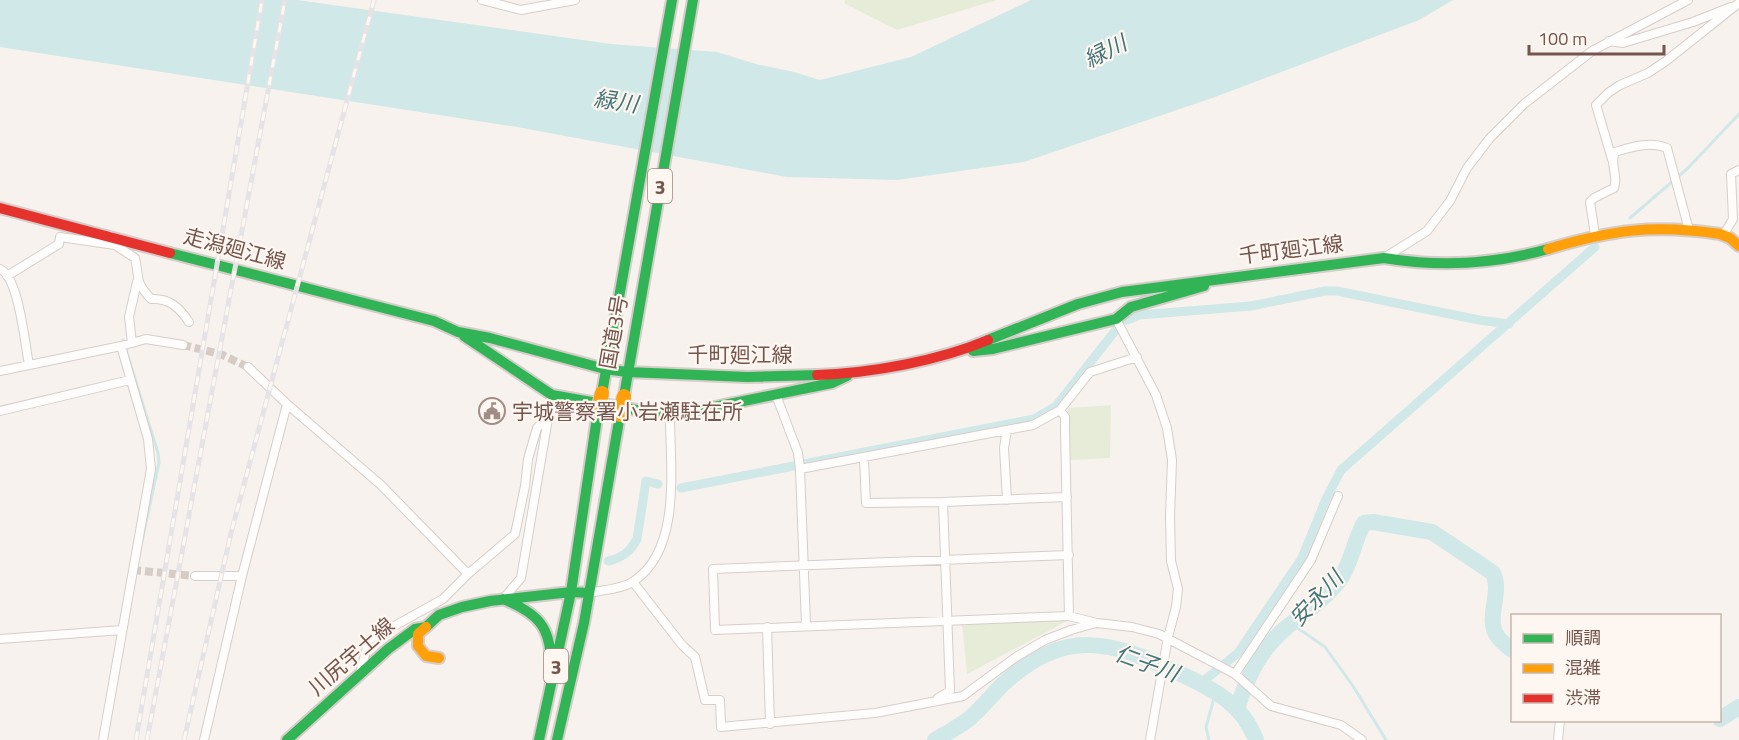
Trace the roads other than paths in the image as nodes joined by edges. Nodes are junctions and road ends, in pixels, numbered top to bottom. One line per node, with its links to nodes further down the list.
1 (482, 0): 2 (street)
2 (575, 0)
3 (1688, 0): 7 (street)
4 (1739, 4): 7 (street); 8 (street)
5 (671, 5): 29 (main road, 国道3号 / 3)
6 (692, 5): 32 (main road, 国道3号 / 3)
7 (1609, 41): 16 (street)
8 (1612, 159): 11 (street); 13 (street)
9 (1739, 170): 12 (street)
10 (0, 207): 14 (main road, 走潟廻江線)
11 (1689, 230): 12 (main road, 千町廻江線); 13 (main road, 千町廻江線)
12 (1724, 234): 15 (main road)
13 (1595, 235): 16 (main road, 千町廻江線)
14 (113, 241): 18 (street); 20 (street); 23 (main road, 走潟廻江線)
15 (1739, 246)
16 (1384, 258): 19 (main road, 千町廻江線)
17 (0, 269): 18 (street)
18 (8, 276): 30 (street)
19 (1224, 278): 21 (main road); 27 (main road, 千町廻江線)
20 (137, 282): 22 (street); 24 (street)
21 (1116, 319): 27 (main road); 28 (street)
22 (189, 321)
23 (458, 332): 29 (main road, 走潟廻江線); 36 (main road, 走潟廻江線)
24 (132, 343): 25 (street); 26 (street)
25 (183, 345)
26 (121, 346): 30 (street); 35 (street)
27 (960, 352): 34 (main road, 千町廻江線)
28 (1137, 357): 39 (street); 67 (street)
29 (607, 362): 32 (main road, 走潟廻江線); 57 (main road, 国道3号 / 3, bridge)
30 (29, 365): 33 (street)
31 (248, 367): 38 (street)
32 (628, 367): 34 (main road, 千町廻江線); 58 (main road, 国道3号 / 3, bridge)
33 (0, 371)
34 (853, 374): 37 (main road, 千町廻江線)
35 (130, 380): 40 (street); 66 (street)
36 (552, 395): 41 (main road, 走潟廻江線); 42 (street)
37 (776, 395): 41 (main road, 千町廻江線); 45 (street)
38 (287, 404): 53 (street); 55 (street)
39 (1060, 410): 43 (street); 47 (street)
40 (0, 411)
41 (670, 416): 56 (street)
42 (546, 419): 53 (street); 59 (street)
43 (1007, 430): 44 (street); 48 (street)
44 (864, 459): 45 (street); 49 (street)
45 (800, 469): 52 (street)
46 (1338, 496): 71 (street)
47 (1067, 497): 48 (street); 50 (street)
48 (1007, 500): 49 (street)
49 (943, 502): 51 (street)
50 (1069, 555): 51 (street); 60 (street)
51 (945, 559): 52 (street); 61 (street)
52 (804, 566): 63 (street); 65 (street)
53 (468, 574): 70 (street)
54 (195, 576): 55 (street)
55 (242, 576): 77 (street)
56 (633, 582): 58 (street); 75 (street)
57 (571, 592): 58 (main road, 川尻宇土線); 59 (main road, 川尻宇土線); 72 (main road, 国道3号 / 3)
58 (589, 593): 80 (main road, 国道3号 / 3)
59 (503, 599): 64 (main road, 川尻宇土線); 72 (main road)
60 (1069, 616): 61 (street); 62 (street)
61 (947, 621): 63 (street); 73 (street)
62 (1097, 623): 67 (street); 73 (street)
63 (806, 625): 65 (street)
64 (426, 627): 69 (main road); 70 (main road, 川尻宇土線)
65 (767, 627): 75 (street)
66 (122, 630): 68 (street); 76 (street)
67 (1168, 637): 71 (street); 81 (street)
68 (0, 639)
69 (439, 658)
70 (360, 674): 78 (main road, 川尻宇土線)
71 (1235, 674): 82 (street)
72 (550, 690): 79 (main road, 国道3号 / 3)
73 (933, 701): 75 (street)
74 (1560, 722): 83 (street)
75 (770, 724)
76 (103, 740)
77 (204, 740)
78 (287, 740)
79 (539, 740)
80 (557, 740)
81 (1150, 740)
82 (1362, 740)
83 (1558, 740)

